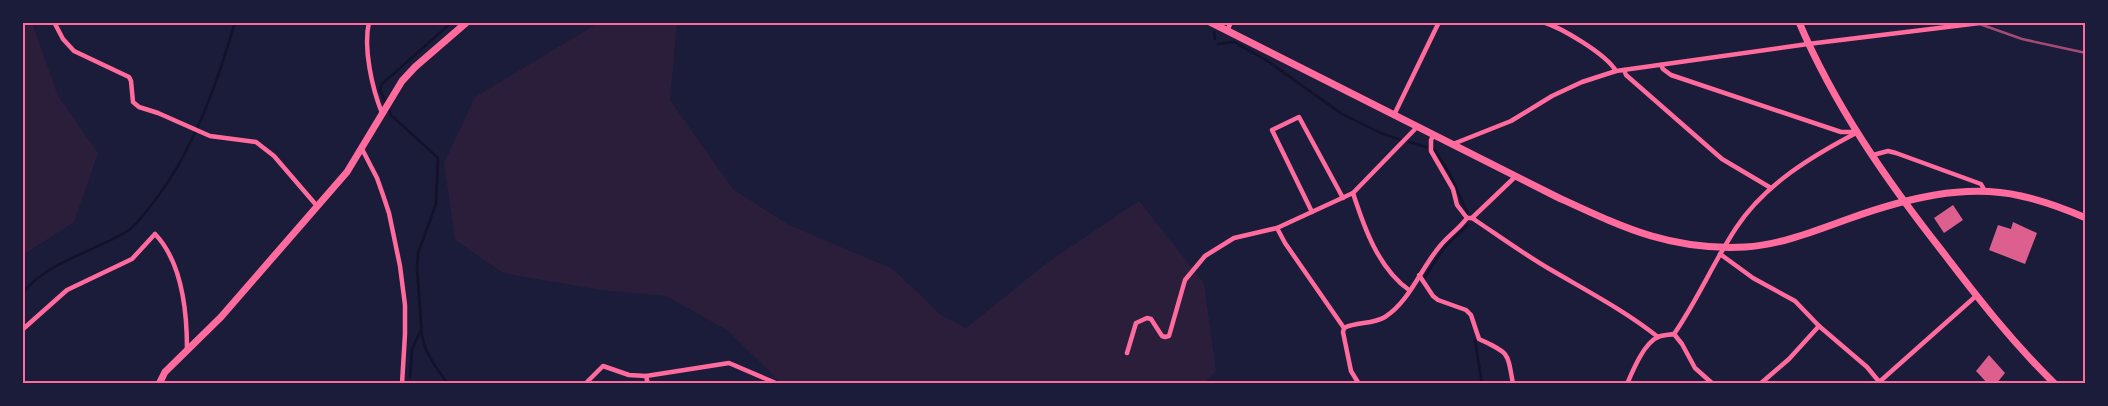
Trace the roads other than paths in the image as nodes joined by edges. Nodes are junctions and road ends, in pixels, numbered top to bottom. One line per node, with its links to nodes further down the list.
1 (54, 22): 29 (street)
2 (369, 22): 15 (street)
3 (467, 22): 15 (main road)
4 (1210, 22): 10 (main road)
5 (1230, 22): 10 (street)
6 (1439, 22): 16 (street)
7 (1543, 22): 14 (street)
8 (1799, 22): 11 (main road)
9 (1986, 23): 11 (street)
10 (1227, 31): 16 (main road)
11 (1808, 44): 12 (street); 18 (main road)
12 (1661, 65): 13 (street); 18 (street)
13 (1624, 70): 14 (street); 24 (street)
14 (1616, 71): 20 (street)
15 (383, 111): 21 (main road)
16 (1394, 115): 17 (main road)
17 (1418, 126): 19 (main road); 26 (street)
18 (1858, 132): 22 (main road); 24 (street)
19 (1434, 134): 20 (main road); 31 (street)
20 (1453, 144): 23 (main road)
21 (362, 149): 29 (main road); 49 (street)
22 (1873, 154): 25 (street); 28 (main road)
23 (1516, 176): 31 (street); 34 (main road)
24 (1771, 188): 34 (street)
25 (1985, 191): 28 (main road); 32 (main road)
26 (1352, 193): 27 (street); 37 (street)
27 (1343, 198): 30 (street); 30 (street)
28 (1904, 201): 34 (main road); 38 (main road)
29 (317, 206): 44 (main road)
30 (1312, 212): 33 (street)
31 (1470, 218): 36 (street); 43 (street)
32 (2086, 218)
33 (1278, 228): 40 (street); 45 (street)
34 (1725, 247): 35 (street)
35 (1720, 254): 39 (street); 42 (street)
36 (1419, 275): 37 (street); 54 (street)
37 (1409, 290): 40 (street)
38 (1976, 296): 47 (street); 58 (main road)
39 (1819, 326): 47 (street); 57 (street)
40 (1344, 328): 53 (street)
41 (22, 330): 44 (street)
42 (1674, 334): 43 (street); 56 (street)
43 (1658, 337): 55 (street)
44 (187, 349): 48 (main road)
45 (1127, 353)
46 (646, 376): 50 (street); 51 (street); 52 (street)
47 (1880, 383)
48 (159, 384)
49 (402, 384)
50 (585, 384)
51 (648, 384)
52 (778, 384)
53 (1358, 384)
54 (1513, 384)
55 (1627, 384)
56 (1713, 384)
57 (1760, 384)
58 (2056, 384)

